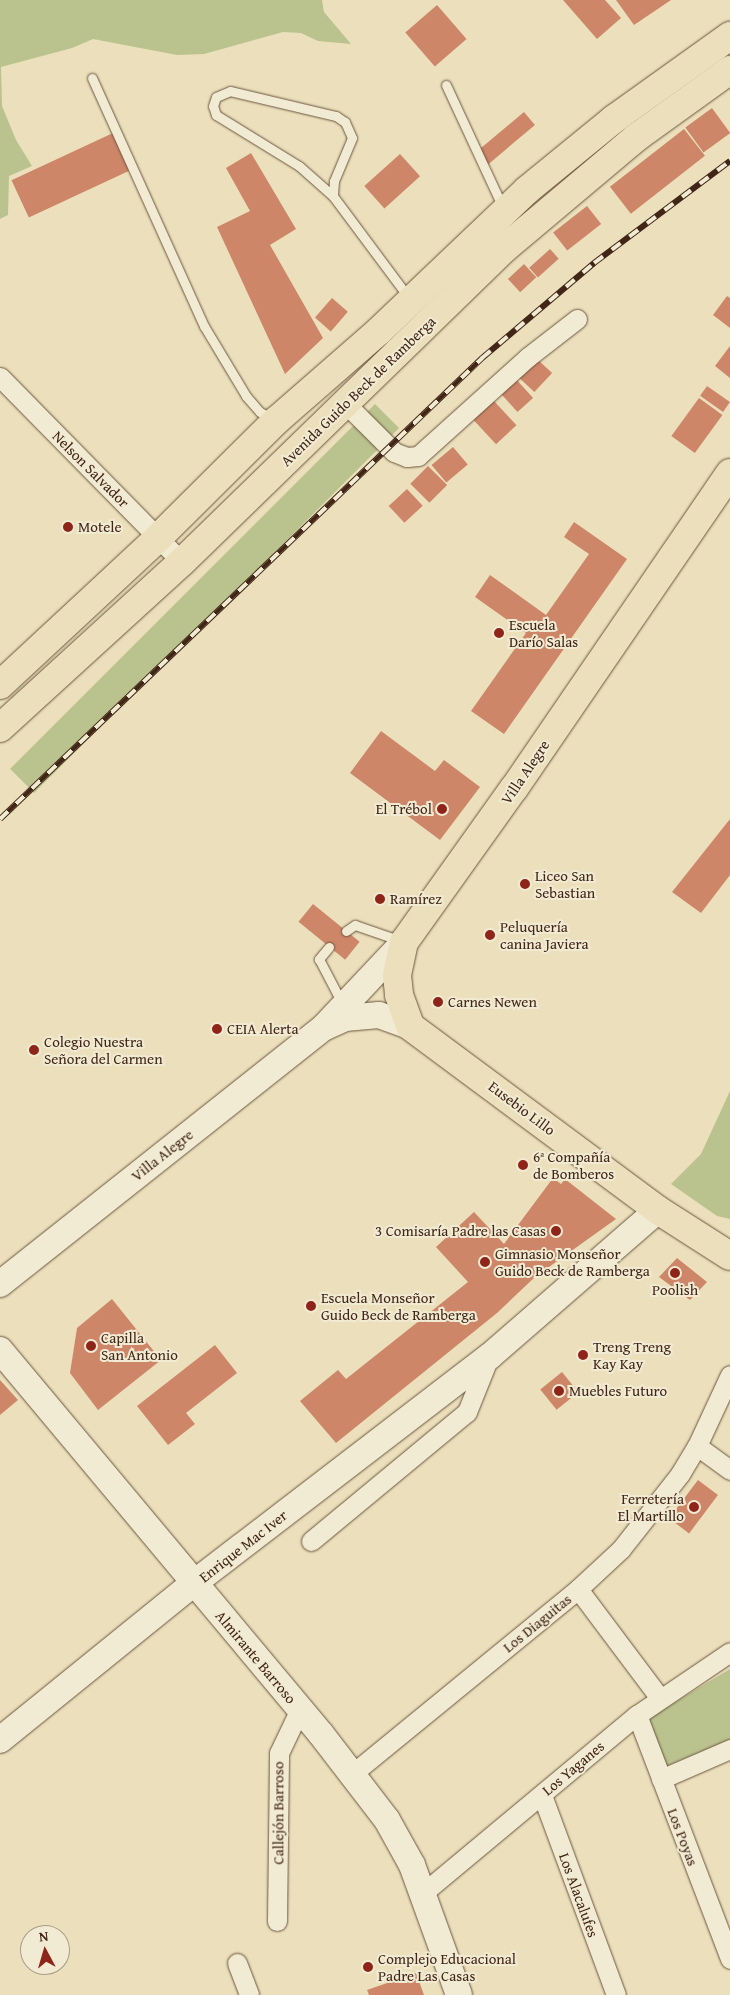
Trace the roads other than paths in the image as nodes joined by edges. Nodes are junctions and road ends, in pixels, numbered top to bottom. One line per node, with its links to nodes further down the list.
1 (730, 36): 6 (main road, Avenida Guido Beck de Ramberga)
2 (730, 70): 7 (main road, Avenida Guido Beck de Ramberga)
3 (92, 78): 12 (lane)
4 (446, 85): 6 (lane)
5 (333, 196): 5 (lane); 8 (lane)
6 (504, 211): 7 (main road); 8 (main road, Avenida Guido Beck de Ramberga)
7 (524, 232): 11 (main road, Avenida Guido Beck de Ramberga)
8 (410, 300): 12 (main road, Avenida Guido Beck de Ramberga)
9 (577, 319): 11 (street)
10 (0, 377): 17 (street, Nelson Salvador)
11 (346, 404): 13 (main road, Avenida Guido Beck de Ramberga)
12 (277, 420): 13 (main road); 17 (main road, Avenida Guido Beck de Ramberga)
13 (302, 445): 18 (main road, Avenida Guido Beck de Ramberga)
14 (730, 472): 16 (main road, Villa Alegre)
15 (730, 487): 16 (main road, Villa Alegre)
16 (707, 504): 22 (main road, Villa Alegre)
17 (159, 537): 18 (street, Nelson Salvador); 19 (main road, Avenida Guido Beck de Ramberga)
18 (182, 562): 20 (main road, Avenida Guido Beck de Ramberga)
19 (0, 686)
20 (0, 728)
21 (346, 931): 22 (lane)
22 (404, 942): 24 (main road, Villa Alegre); 25 (main road)
23 (330, 947): 24 (lane)
24 (343, 1005): 26 (main road, Villa Alegre)
25 (410, 1026): 26 (main road, Villa Alegre); 27 (main road, Eusebio Lillo)
26 (324, 1027): 31 (main road, Villa Alegre)
27 (658, 1210): 28 (main road, Eusebio Lillo); 33 (main road, Enrique Mac Iver)
28 (694, 1233): 29 (main road); 30 (main road, Eusebio Lillo)
29 (730, 1234)
30 (730, 1256)
31 (0, 1284)
32 (0, 1350): 38 (main road, Almirante Barroso)
33 (490, 1356): 37 (street, Enrique Mac Iver); 38 (main road, Enrique Mac Iver)
34 (730, 1375): 35 (street, Los Diaguitas)
35 (697, 1446): 36 (street); 39 (street, Los Diaguitas)
36 (730, 1470)
37 (311, 1541)
38 (194, 1584): 42 (main road, Almirante Barroso); 44 (main road, Enrique Mac Iver)
39 (578, 1589): 41 (street); 46 (street, Los Diaguitas)
40 (730, 1652): 41 (street, Los Yaganes)
41 (659, 1697): 43 (street, Los Yaganes)
42 (300, 1709): 46 (main road, Almirante Barroso); 50 (street, Callejón Barroso)
43 (636, 1715): 47 (street, Los Poyas); 48 (street, Los Yaganes)
44 (0, 1740)
45 (730, 1750): 47 (street)
46 (352, 1774): 49 (main road, Almirante Barroso)
47 (661, 1779): 51 (street, Los Poyas)
48 (542, 1795): 49 (street, Los Yaganes); 55 (street, Los Alacalufes)
49 (423, 1893): 54 (main road, Almirante Barroso)
50 (278, 1921)
51 (730, 1959)
52 (237, 1963): 53 (street)
53 (249, 1995)
54 (459, 1995)
55 (616, 1995)

